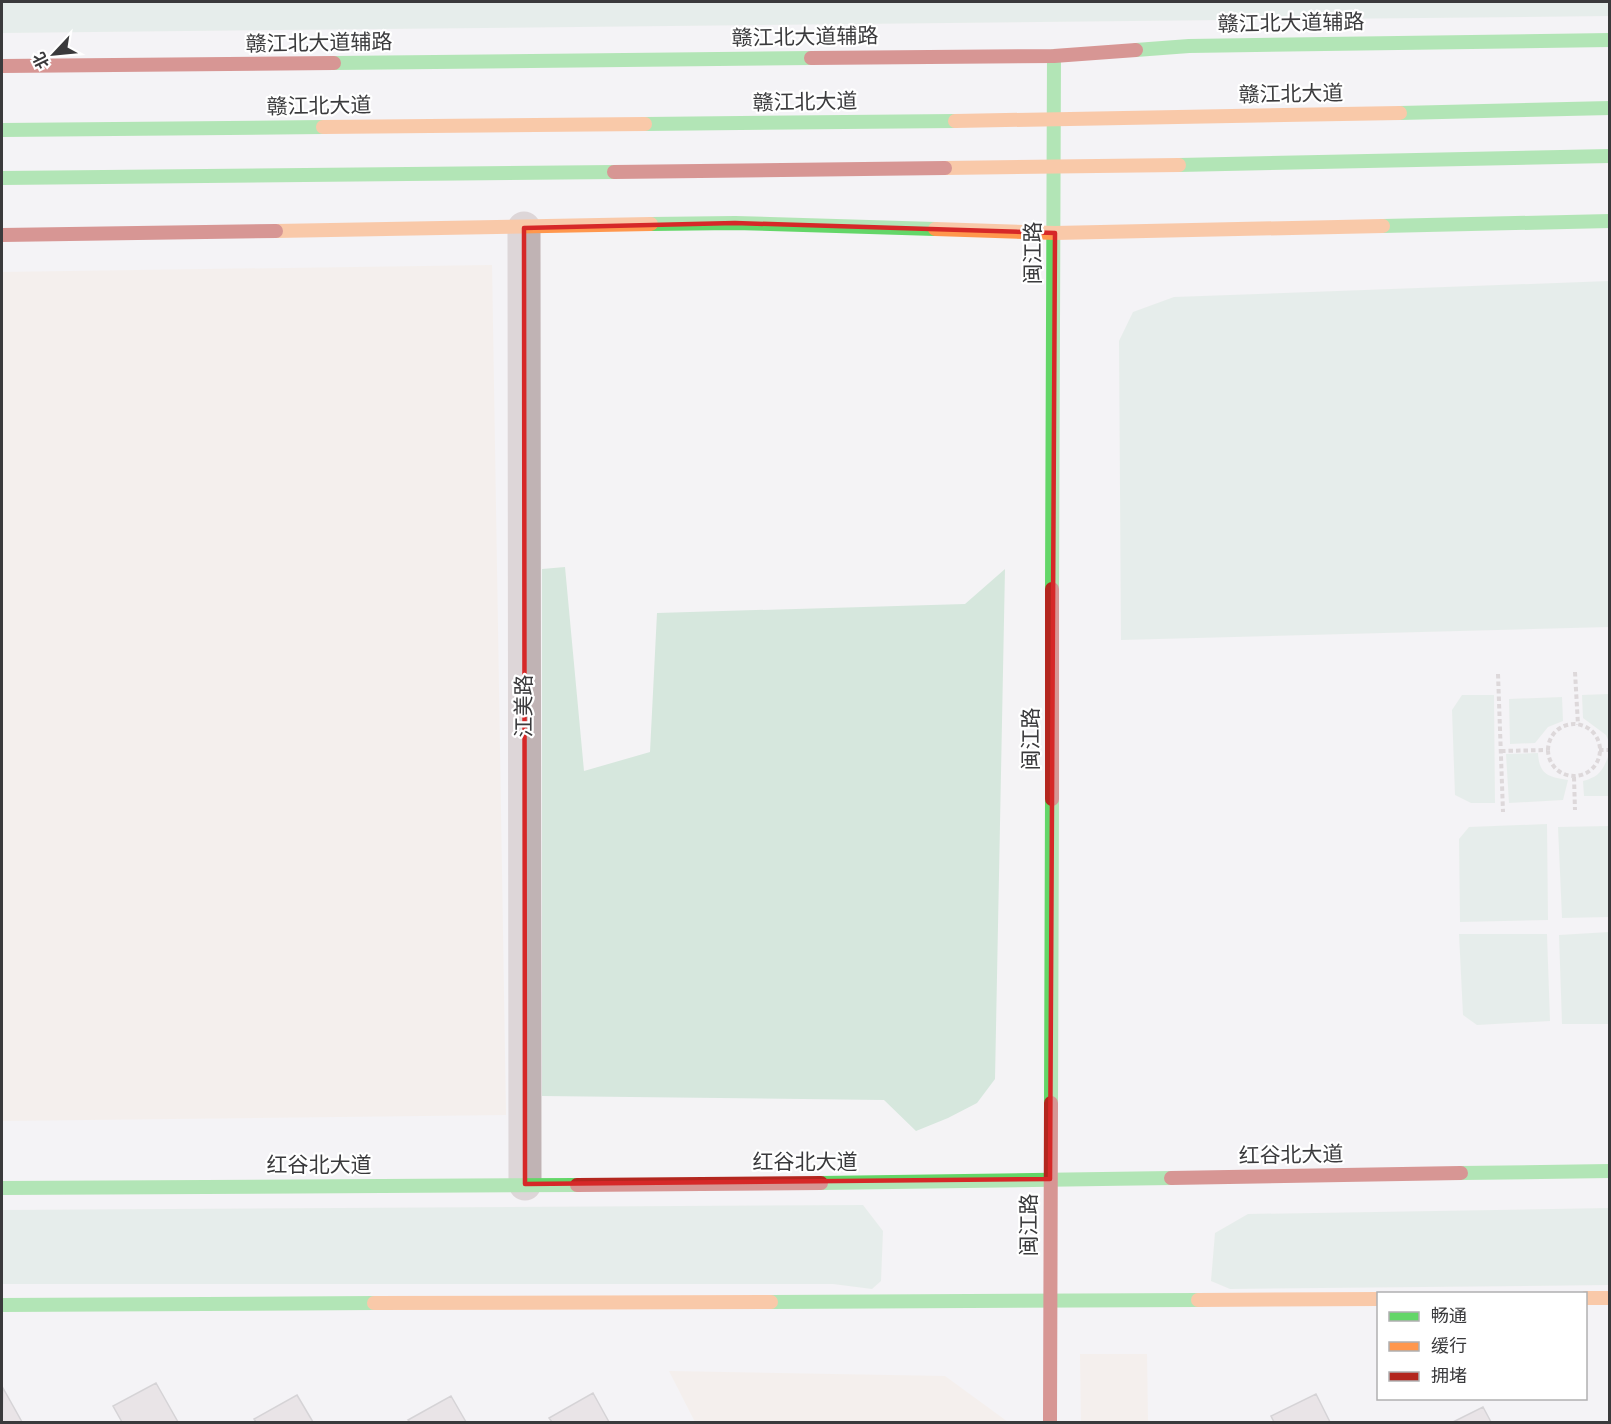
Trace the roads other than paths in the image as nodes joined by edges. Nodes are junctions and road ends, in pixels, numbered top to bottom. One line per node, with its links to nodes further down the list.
1 (1610, 40): 2 (main road, 赣江北大道辅路)
2 (1054, 56): 3 (main road, 赣江北大道辅路); 5 (main road, 闽江路)
3 (2, 66)
4 (1610, 108): 5 (main road, 赣江北大道)
5 (1054, 120): 6 (main road, 赣江北大道); 8 (main road, 闽江路)
6 (2, 130)
7 (1610, 156): 8 (main road)
8 (1054, 167): 9 (main road); 12 (main road, 闽江路)
9 (2, 178)
10 (1610, 221): 12 (main road)
11 (524, 228): 12 (main road); 13 (main road); 16 (street, 江美路)
12 (1054, 233): 15 (main road, 闽江路)
13 (2, 235)
14 (1610, 1171): 15 (main road, 红谷北大道)
15 (1050, 1179): 16 (main road, 红谷北大道); 21 (main road, 闽江路)
16 (525, 1184): 17 (main road, 红谷北大道)
17 (2, 1188)
18 (1587, 1298): 19 (main road)
19 (1610, 1298)
20 (1377, 1299): 21 (main road)
21 (1050, 1302): 22 (main road); 23 (main road, 闽江路)
22 (2, 1305)
23 (1050, 1422)

